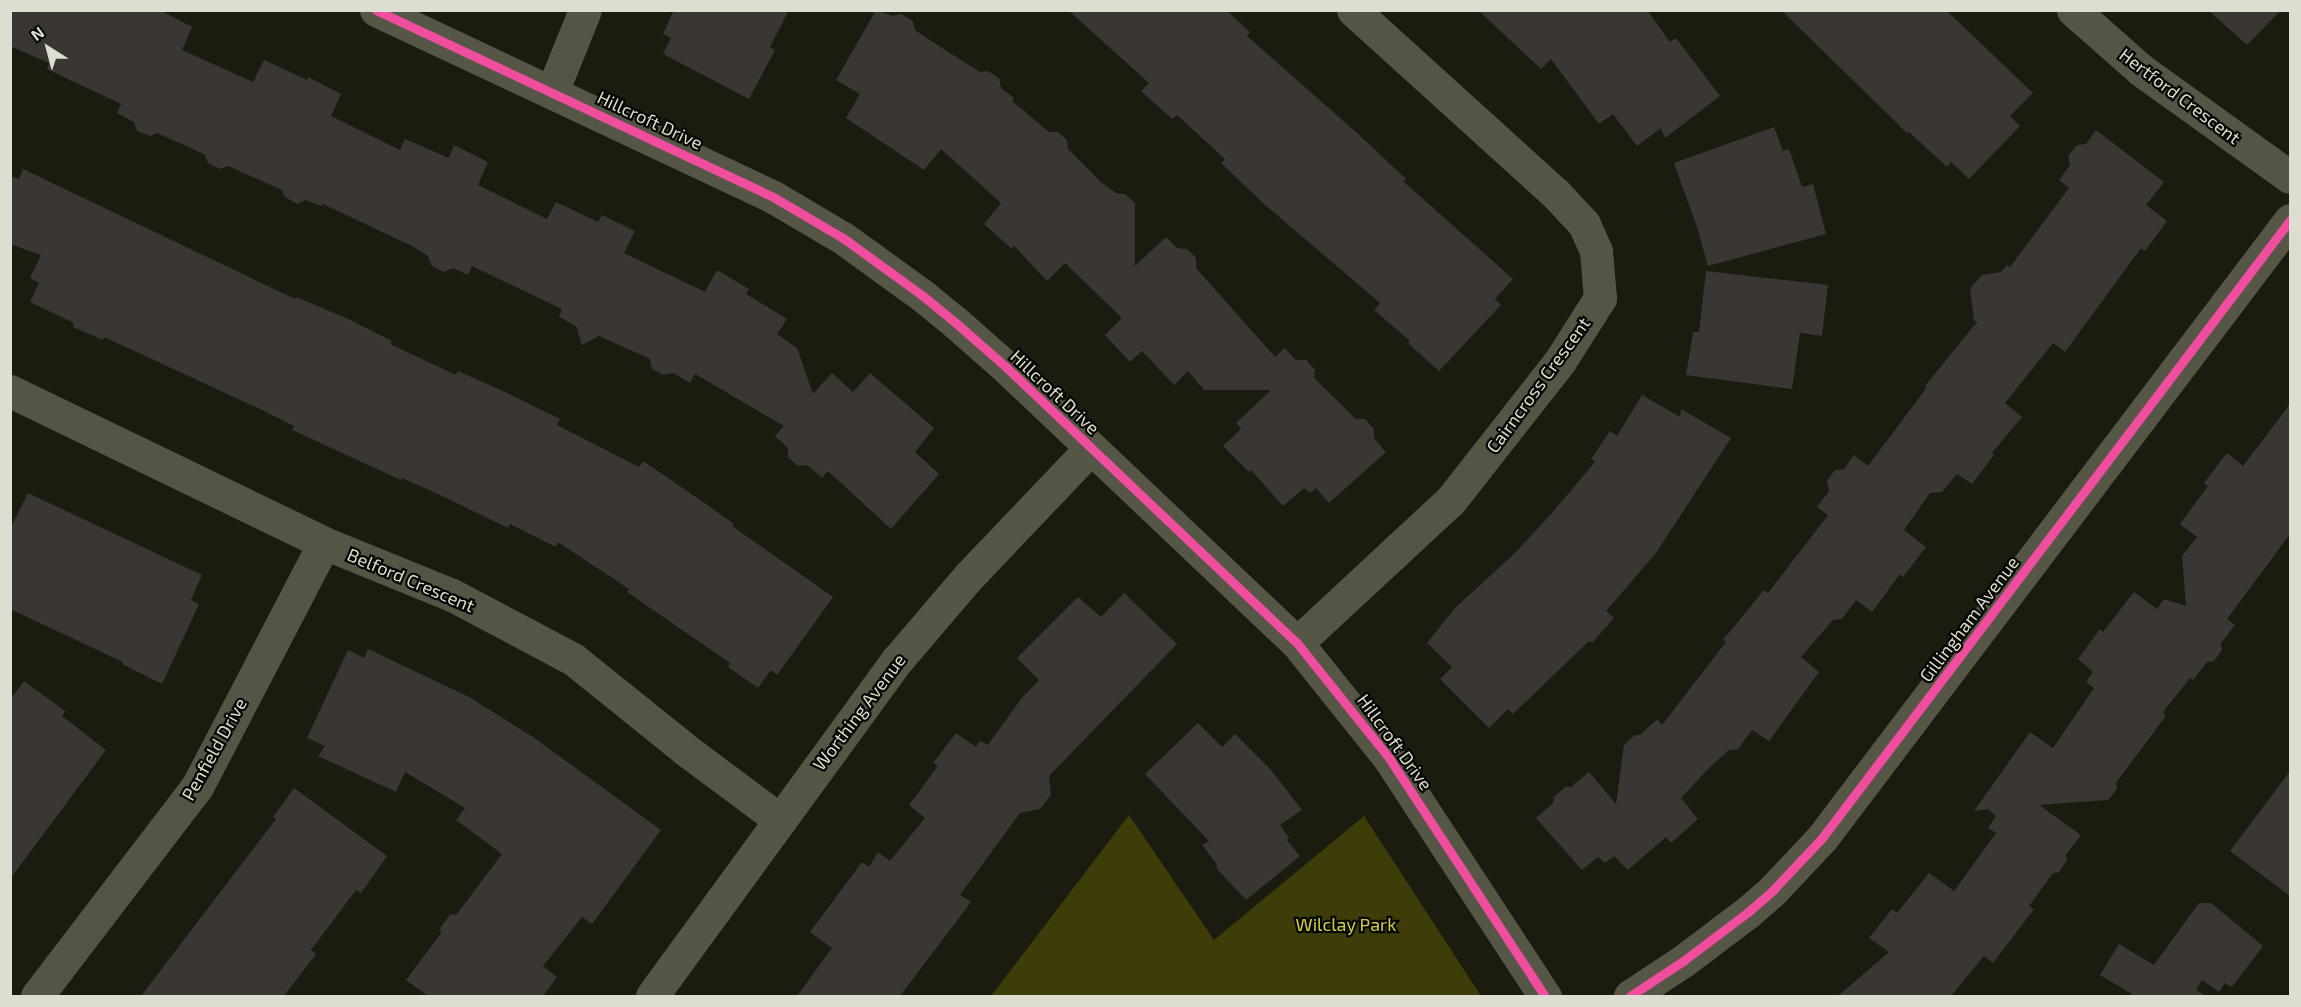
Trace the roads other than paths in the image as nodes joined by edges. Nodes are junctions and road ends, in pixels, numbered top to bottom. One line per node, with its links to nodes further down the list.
1 (376, 10): 5 (street, Hillcroft Drive)
2 (585, 10): 5 (street)
3 (1353, 10): 11 (street, Cairncross Crescent)
4 (2073, 10): 6 (street, Hertford Crescent)
5 (552, 92): 9 (street, Hillcroft Drive)
6 (2290, 177)
7 (2290, 219): 16 (street, Gillingham Avenue)
8 (10, 391): 10 (street, Belford Crescent)
9 (1091, 448): 11 (street, Hillcroft Drive); 12 (street, Worthing Avenue)
10 (324, 543): 12 (street, Belford Crescent); 13 (street, Penfield Drive)
11 (1297, 643): 15 (street, Hillcroft Drive)
12 (780, 820): 14 (street, Worthing Avenue)
13 (36, 996)
14 (652, 996)
15 (1545, 996)
16 (1630, 996)

